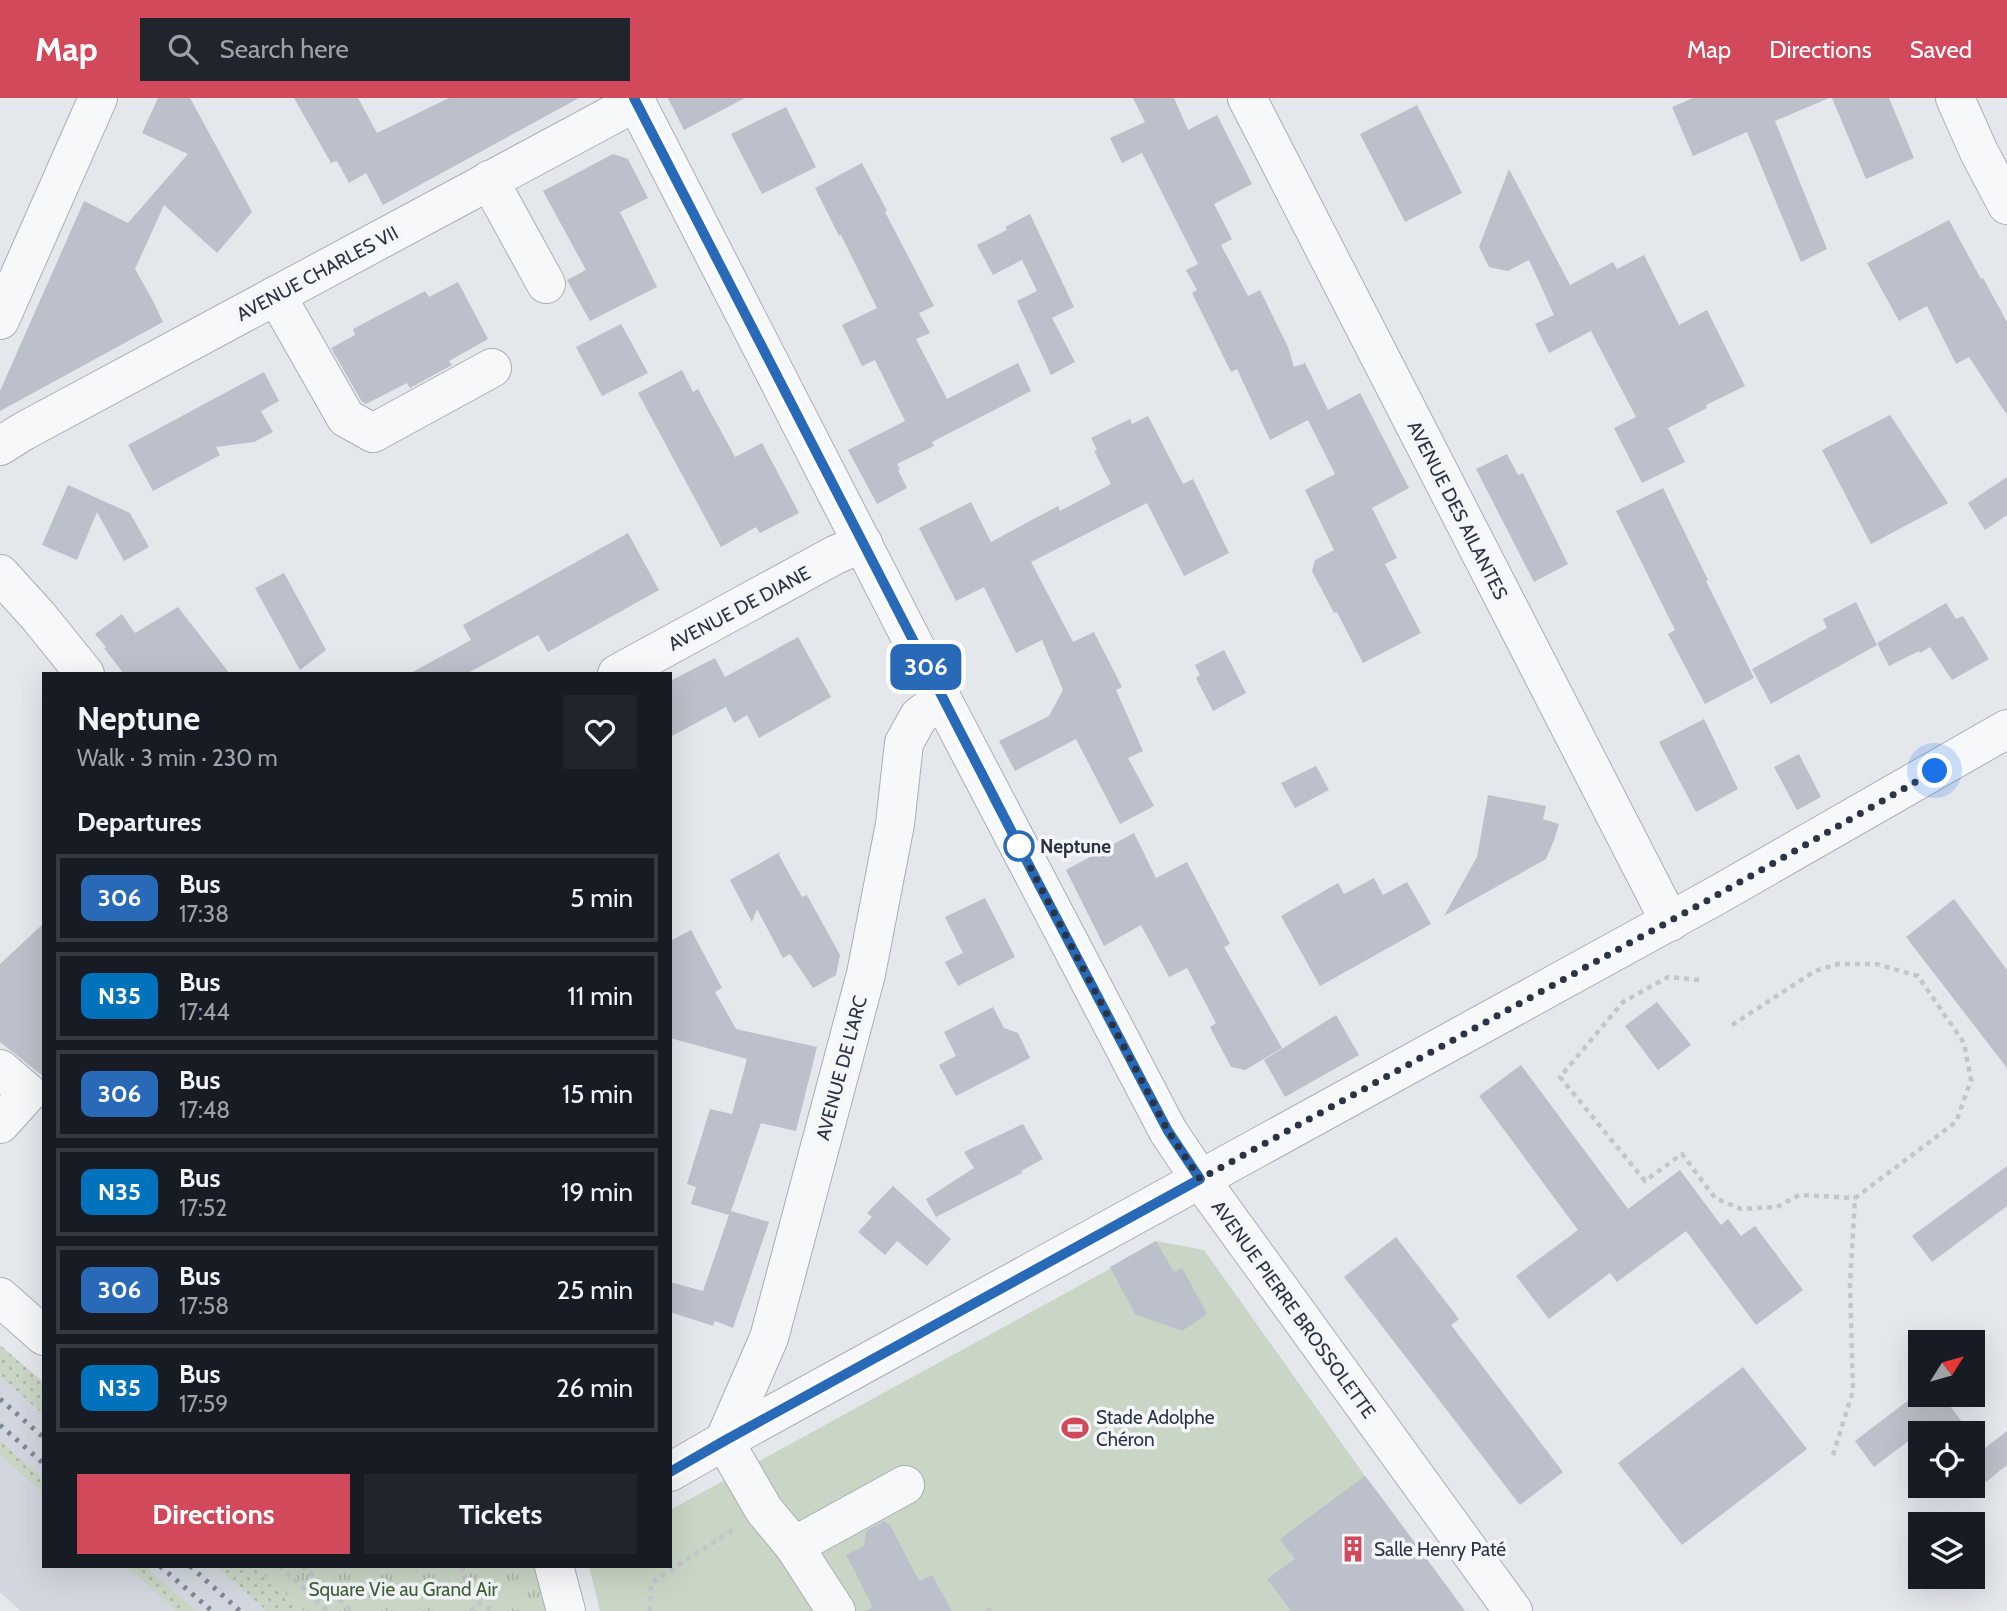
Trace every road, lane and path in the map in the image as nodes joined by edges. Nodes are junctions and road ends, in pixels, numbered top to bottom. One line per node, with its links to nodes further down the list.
1 (98, 98): 9 (street)
2 (1247, 98): 18 (street, AVENUE DES AILANTES)
3 (1955, 98): 6 (street)
4 (635, 100): 5 (street, AVENUE CHARLES VII); 12 (street, AVENUE PIERRE BROSSOLETTE)
5 (489, 180): 7 (street); 8 (street, AVENUE CHARLES VII)
6 (2007, 205)
7 (546, 284)
8 (276, 295): 10 (street); 11 (street, AVENUE CHARLES VII)
9 (0, 320)
10 (492, 368)
11 (2, 441)
12 (863, 543): 15 (street, AVENUE DE DIANE); 16 (street, AVENUE PIERRE BROSSOLETTE)
13 (0, 574): 14 (street)
14 (83, 672)
15 (621, 672)
16 (942, 699): 23 (street, AVENUE PIERRE BROSSOLETTE); 27 (street, AVENUE DE L'ARC)
17 (2007, 729): 18 (street)
18 (1670, 922): 23 (street)
19 (1699, 980): 24 (path)
20 (1732, 1025): 24 (path)
21 (0, 1069): 22 (street)
22 (0, 1125)
23 (1200, 1179): 27 (street); 47 (street, AVENUE PIERRE BROSSOLETTE)
24 (1855, 1198): 28 (path)
25 (0, 1297): 26 (street)
26 (42, 1334)
27 (724, 1441): 29 (street); 31 (street)
28 (1833, 1455)
29 (672, 1471)
30 (905, 1485): 32 (street)
31 (764, 1510): 32 (street); 44 (path)
32 (793, 1546): 45 (street)
33 (281, 1568): 39 (path)
34 (305, 1568): 40 (path)
35 (462, 1568): 37 (path)
36 (555, 1568): 43 (street)
37 (478, 1604): 41 (path); 42 (path)
38 (994, 1607): 46 (path)
39 (328, 1611)
40 (352, 1611)
41 (470, 1611)
42 (494, 1611)
43 (566, 1611)
44 (650, 1611)
45 (836, 1611)
46 (987, 1611)
47 (1513, 1611)

